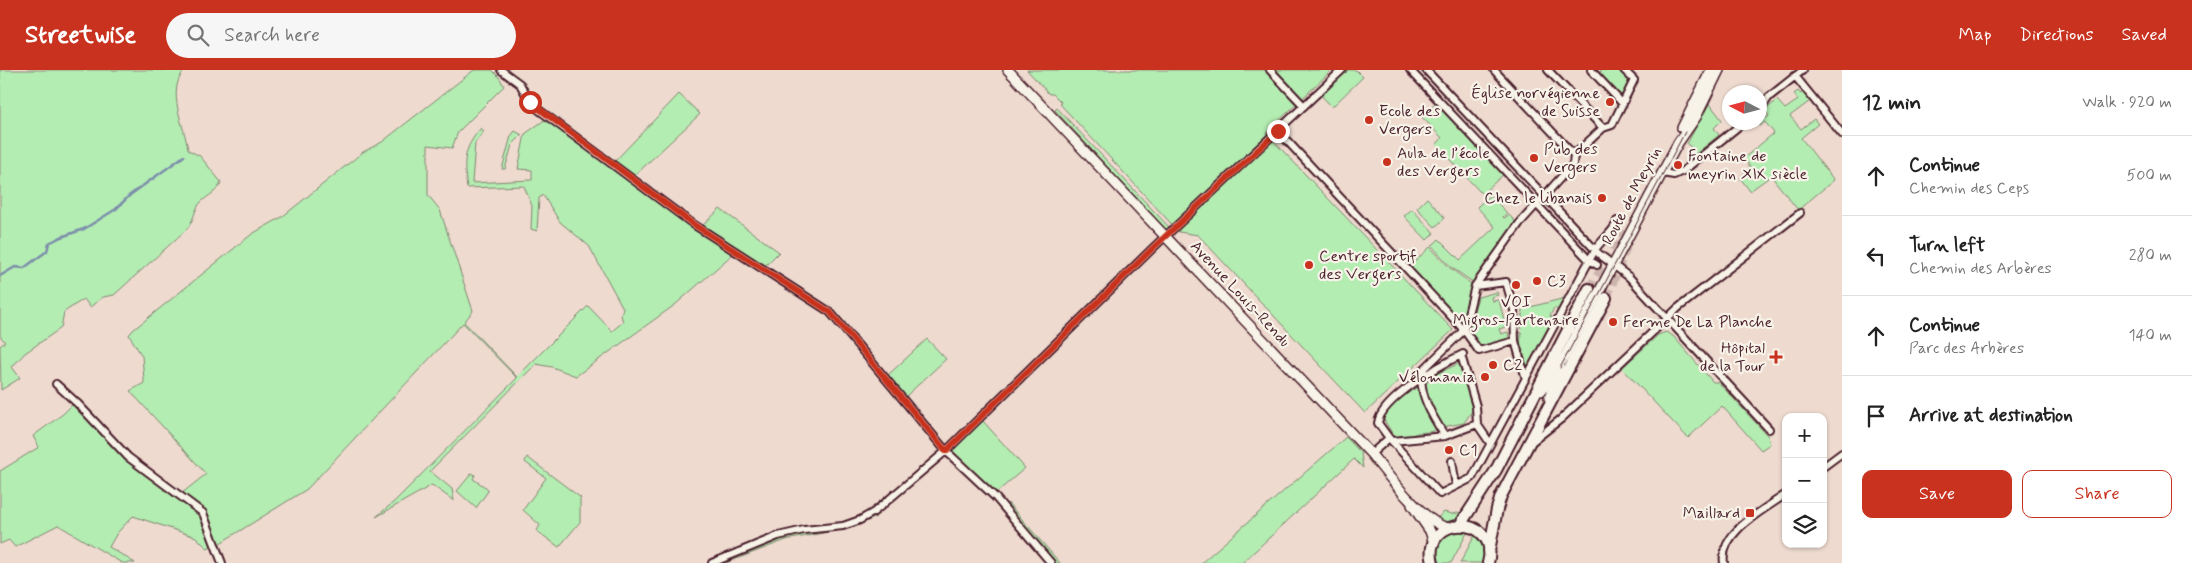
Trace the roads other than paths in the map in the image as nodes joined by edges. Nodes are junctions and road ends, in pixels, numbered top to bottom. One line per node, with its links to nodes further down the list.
1 (501, 70): 52 (street)
2 (1008, 70): 29 (main road, Avenue Louis-Rendu)
3 (1270, 70): 17 (street)
4 (1342, 70): 17 (street)
5 (1410, 70): 26 (street)
6 (1426, 70): 25 (street)
7 (1494, 70): 23 (street)
8 (1548, 70): 18 (street)
9 (1591, 70): 16 (street)
10 (1624, 70): 16 (street)
11 (1711, 70): 22 (main road, Route de Meyrin)
12 (1719, 70): 22 (main road, Route de Meyrin)
13 (1803, 70): 14 (street)
14 (1795, 76): 15 (street); 21 (street)
15 (1767, 98)
16 (1623, 104): 18 (street)
17 (1304, 106): 20 (street)
18 (1603, 128): 23 (street)
19 (1734, 130): 24 (street)
20 (1278, 131): 29 (street); 38 (street)
21 (1842, 134)
22 (1678, 143): 24 (main road, Route de Meyrin)
23 (1574, 155): 25 (street)
24 (1662, 174): 32 (main road, Route de Meyrin)
25 (1544, 196): 26 (street); 30 (street)
26 (1536, 204): 31 (street); 34 (street)
27 (1800, 213): 37 (street)
28 (1618, 221): 30 (street)
29 (1165, 237): 52 (street); 53 (main road, Avenue Louis-Rendu)
30 (1595, 250): 31 (street); 32 (street)
31 (1589, 260): 33 (street); 42 (street)
32 (1613, 264): 37 (street); 40 (main road, Route de Meyrin)
33 (1597, 265)
34 (1476, 286): 38 (street); 39 (street)
35 (1589, 289): 44 (main road)
36 (1606, 298): 45 (main road)
37 (1667, 318): 47 (street); 51 (street)
38 (1464, 330): 39 (street); 41 (street)
39 (1516, 341): 42 (street)
40 (1565, 356): 44 (main road); 45 (main road)
41 (1421, 377): 46 (street); 48 (street); 49 (street)
42 (1526, 379): 50 (street)
43 (56, 384): 64 (street)
44 (1527, 411): 60 (main road)
45 (1541, 419): 51 (main road)
46 (1477, 424): 48 (street); 50 (street)
47 (1769, 429)
48 (1445, 436): 49 (street)
49 (1390, 439): 53 (street); 57 (street)
50 (1490, 443): 57 (street)
51 (1525, 449): 63 (main road)
52 (946, 451): 65 (street); 66 (street)
53 (1371, 454): 58 (main road, Avenue Louis-Rendu)
54 (1842, 454): 56 (street)
55 (1452, 461): 57 (street)
56 (1827, 464)
57 (1456, 486)
58 (1407, 496): 61 (main road, Avenue Louis-Rendu); 62 (main road, Avenue Louis-Rendu)
59 (1782, 497): 69 (street)
60 (1460, 525): 61 (main road); 63 (main road)
61 (1448, 528): 62 (main road)
62 (1434, 543): 67 (main road)
63 (1489, 551): 68 (main road)
64 (222, 563)
65 (712, 563)
66 (1052, 563)
67 (1433, 563)
68 (1488, 563)
69 (1724, 563)

